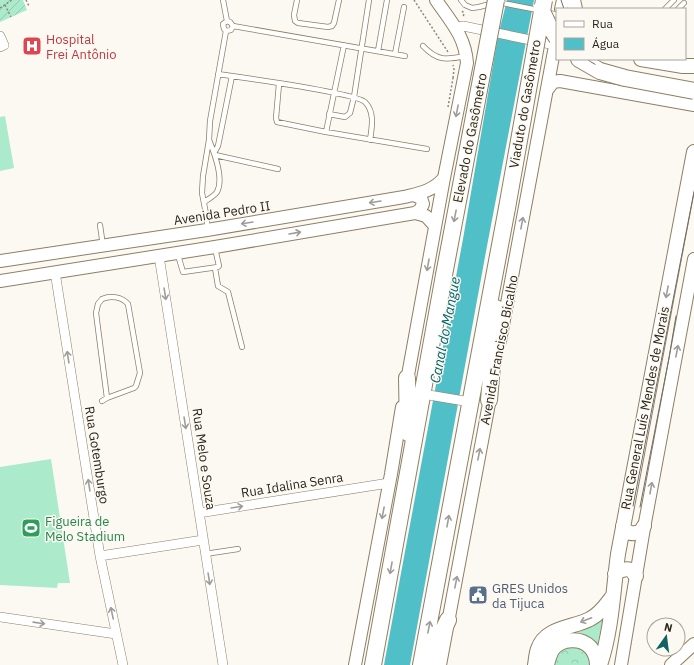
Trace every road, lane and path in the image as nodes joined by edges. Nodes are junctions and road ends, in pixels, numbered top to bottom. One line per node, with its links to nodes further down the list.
1 (12, 0): 16 (path)
2 (26, 0): 17 (path)
3 (222, 0): 25 (lane)
4 (297, 0): 5 (lane)
5 (339, 0)
6 (369, 0): 34 (lane)
7 (387, 0): 35 (lane)
8 (414, 0): 39 (path)
9 (436, 0): 27 (main road)
10 (461, 0): 13 (lane)
11 (488, 0): 13 (lane)
12 (674, 0): 20 (lane)
13 (494, 3): 14 (lane); 81 (highway, Elevado do Gasômetro, one-way to 81, bridge)
14 (538, 3): 23 (lane); 30 (highway, bridge); 63 (highway, Viaduto do Gasômetro, bridge)
15 (684, 3): 21 (lane)
16 (5, 5): 19 (path); 24 (path)
17 (29, 6)
18 (404, 7): 36 (lane)
19 (0, 8)
20 (666, 8)
21 (679, 8)
22 (461, 9): 27 (path)
23 (556, 14)
24 (10, 17)
25 (227, 21): 26 (lane); 28 (lane)
26 (233, 26): 28 (lane); 31 (lane)
27 (459, 27): 30 (street); 38 (main road)
28 (226, 31): 43 (lane)
29 (0, 36): 33 (street)
30 (556, 39): 47 (main road, Avenida Francisco Bicalho)
31 (344, 45): 34 (lane); 49 (lane)
32 (423, 46): 39 (lane)
33 (0, 47)
34 (361, 48): 35 (lane); 50 (lane)
35 (378, 51): 36 (lane)
36 (395, 54): 37 (lane)
37 (405, 56)
38 (466, 56): 39 (lane); 60 (main road, one-way to 60)
39 (452, 59): 45 (path)
40 (581, 60): 48 (highway, bridge)
41 (648, 60): 42 (main road)
42 (688, 66)
43 (218, 74): 44 (lane); 54 (lane)
44 (232, 76): 46 (lane); 58 (lane)
45 (453, 78)
46 (279, 84): 49 (lane); 53 (lane)
47 (548, 89): 51 (main road); 83 (main road, Avenida Francisco Bicalho, one-way to 47)
48 (694, 91)
49 (334, 93): 50 (lane); 52 (lane)
50 (354, 97): 52 (lane); 55 (lane)
51 (694, 105)
52 (329, 114): 53 (lane)
53 (326, 132): 55 (lane)
54 (209, 140): 58 (lane); 62 (lane)
55 (370, 140): 56 (lane)
56 (427, 149)
57 (694, 152): 89 (main road, Rua General Luís Mendes de Morais, one-way to 89)
58 (215, 154): 59 (lane); 62 (lane)
59 (278, 169)
60 (444, 178): 61 (main road, Avenida Pedro II); 66 (main road)
61 (413, 195): 64 (main road); 67 (main road, Avenida Pedro II, one-way to 67)
62 (204, 202): 67 (lane)
63 (506, 208): 76 (highway, Avenida Francisco Bicalho)
64 (415, 213): 66 (main road); 70 (main road, one-way to 64)
65 (100, 225): 69 (lane)
66 (435, 226): 81 (main road, one-way to 81)
67 (207, 230): 68 (main road, Avenida Pedro II)
68 (156, 237): 69 (main road, Avenida Pedro II); 73 (main road)
69 (103, 246): 71 (main road, Avenida Pedro II)
70 (215, 247): 72 (main road); 77 (lane)
71 (52, 253): 75 (main road, Avenida Pedro II); 78 (main road)
72 (177, 253): 73 (main road); 77 (lane)
73 (159, 256): 78 (main road); 88 (street, Rua Melo e Souza, one-way to 88)
74 (694, 259): 90 (main road, Rua General Luís Mendes de Morais, one-way to 74)
75 (0, 261)
76 (495, 267): 83 (highway); 85 (highway, Avenida Francisco Bicalho)
77 (215, 268): 80 (lane)
78 (52, 273): 79 (main road); 94 (street, Rua Gotemburgo, one-way to 78)
79 (0, 281)
80 (242, 347)
81 (417, 393): 85 (street); 86 (highway); 86 (highway); 87 (main road); 87 (lane)
82 (107, 398): 82 (lane); 84 (lane)
83 (489, 400): 100 (main road, Avenida Francisco Bicalho, one-way to 83)
84 (102, 401)
85 (465, 402): 108 (highway, Avenida Francisco Bicalho, one-way to 85)
86 (408, 475): 97 (highway, one-way to 97)
87 (390, 479): 88 (street, Rua Idalina Senra, one-way to 87); 105 (main road, one-way to 105)
88 (198, 513): 91 (street, Rua Melo e Souza)
89 (623, 526): 90 (main road); 95 (main road, Rua General Luís Mendes de Morais)
90 (644, 526): 96 (main road, Rua General Luís Mendes de Morais)
91 (203, 540): 93 (street, Rua Melo e Souza); 94 (street)
92 (238, 549): 93 (lane)
93 (205, 554): 104 (street, Rua Melo e Souza, one-way to 104)
94 (100, 556): 101 (street, Rua Gotemburgo, one-way to 94)
95 (615, 574): 96 (main road); 98 (main road, Rua General Luís Mendes de Morais)
96 (636, 576): 114 (main road, Rua General Luís Mendes de Morais)
97 (386, 595): 106 (highway); 107 (highway)
98 (614, 595): 111 (main road, one-way to 111); 113 (main road, Rua General Luís Mendes de Morais)
99 (0, 617): 101 (street, one-way to 101)
100 (448, 620): 109 (highway); 110 (main road, Avenida Francisco Bicalho)
101 (116, 634): 103 (street, Rua Gotemburgo)
102 (694, 644): 115 (main road)
103 (123, 665)
104 (223, 665)
105 (355, 665)
106 (362, 665)
107 (372, 665)
108 (421, 665)
109 (427, 665)
110 (440, 665)
111 (535, 665)
112 (547, 665): 113 (main road)
113 (598, 665)
114 (621, 665)
115 (671, 665)

